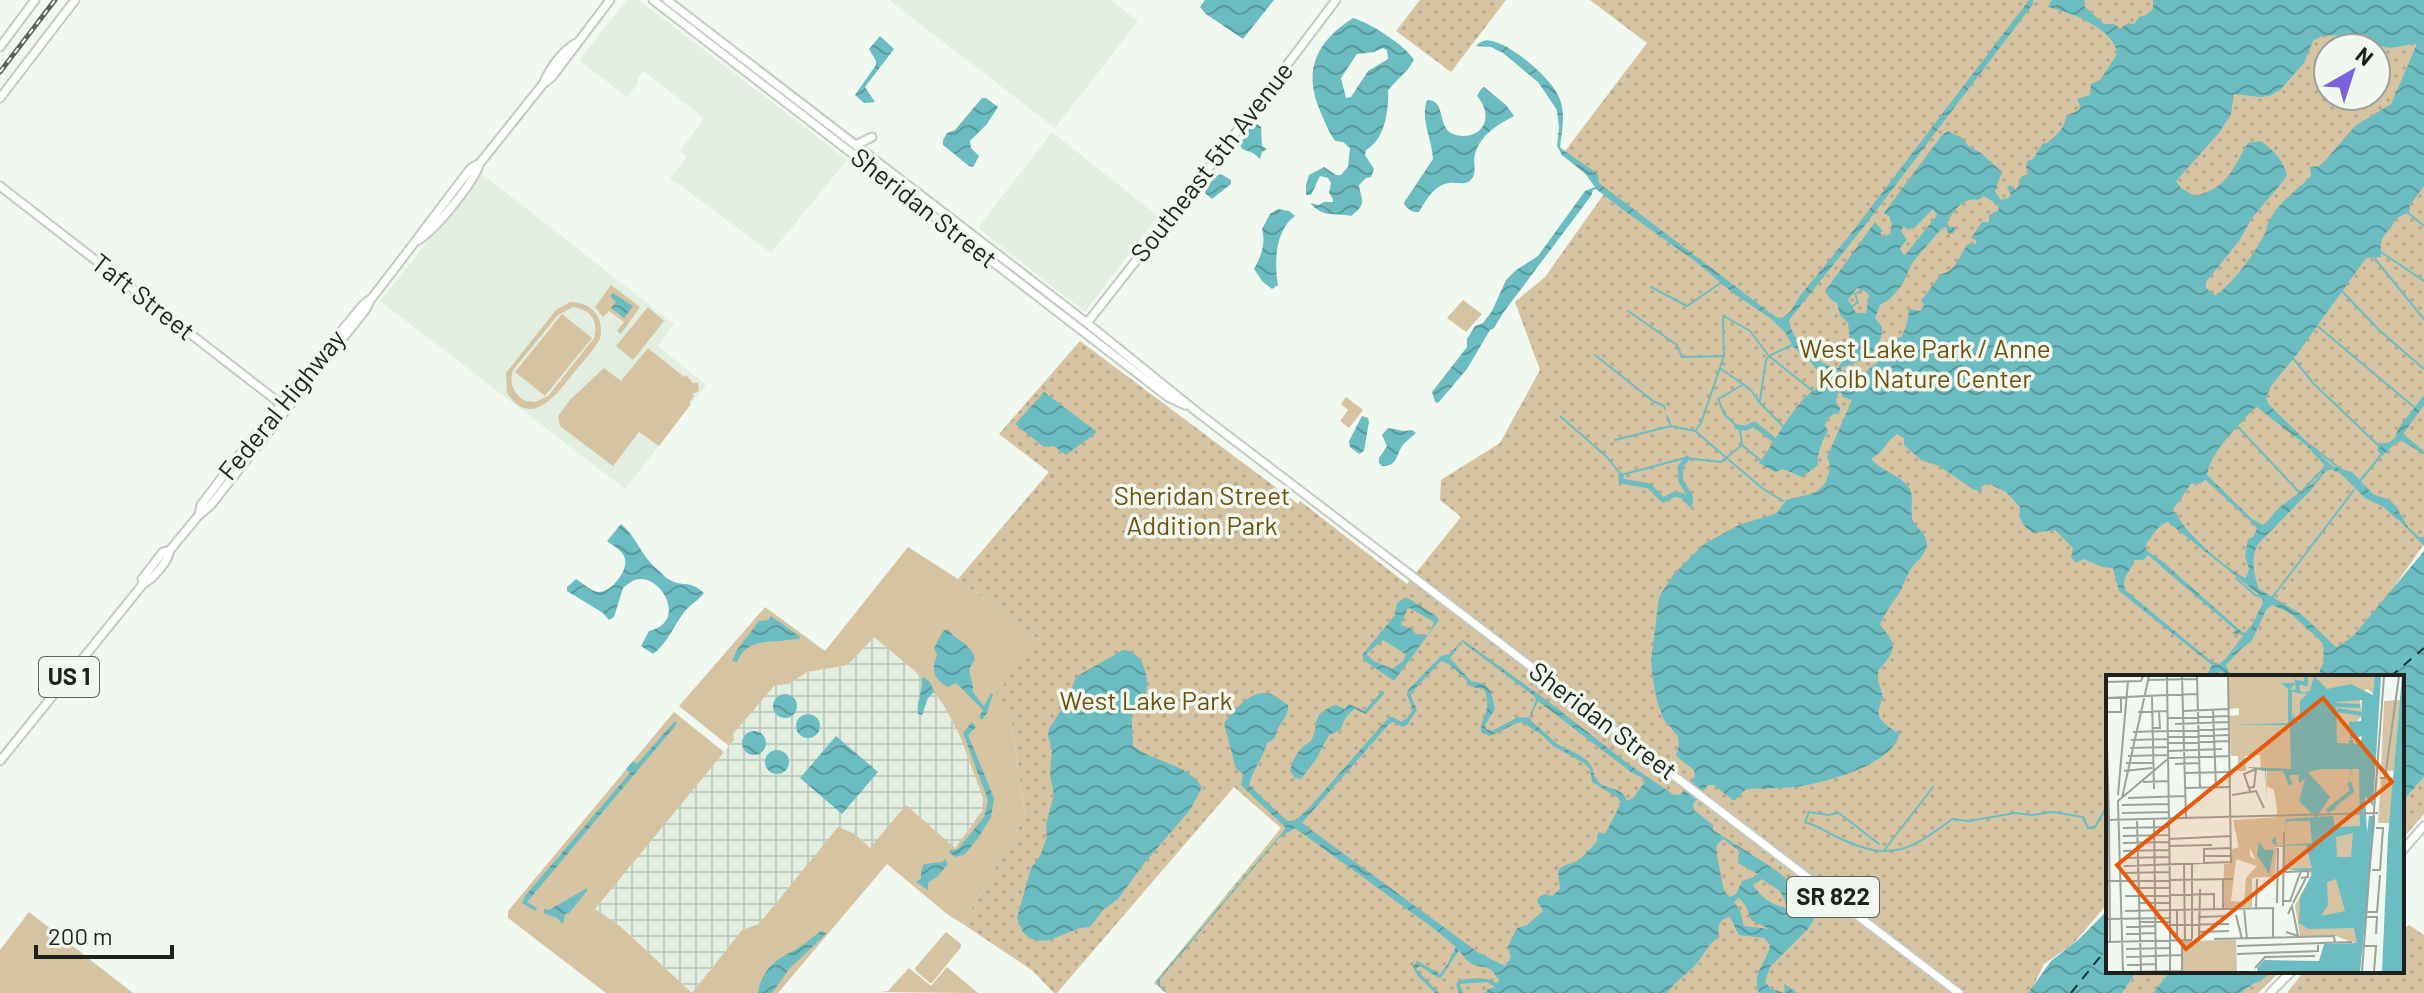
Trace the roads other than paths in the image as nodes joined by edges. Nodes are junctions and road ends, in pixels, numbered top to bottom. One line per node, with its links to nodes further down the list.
1 (35, 0): 7 (main road)
2 (75, 0): 8 (main road)
3 (610, 0): 18 (main road, Federal Highway / US 1)
4 (653, 0): 9 (main road, Sheridan Street)
5 (667, 0): 11 (main road, Sheridan Street / SR 822)
6 (1336, 0): 17 (main road, Southeast 5th Avenue)
7 (0, 47)
8 (0, 98)
9 (812, 122): 12 (main road); 13 (main road, Sheridan Street)
10 (872, 137): 11 (main road)
11 (856, 145): 12 (main road, Sheridan Street / SR 822)
12 (864, 151): 15 (main road, Sheridan Street / SR 822)
13 (867, 164): 15 (main road); 16 (main road, Sheridan Street)
14 (0, 186): 18 (main road, Taft Street)
15 (919, 193): 16 (main road, Sheridan Street / SR 822)
16 (972, 239): 17 (main road, Sheridan Street / SR 822); 19 (main road, Sheridan Street / SR 822)
17 (1087, 323): 19 (main road, Sheridan Street / SR 822)
18 (283, 406): 20 (main road, Federal Highway / US 1)
19 (1197, 412): 24 (main road, Sheridan Street / SR 822)
20 (0, 761)
21 (2424, 826): 22 (main road)
22 (2404, 849)
23 (2290, 973): 25 (main road)
24 (1959, 993)
25 (2270, 993)

